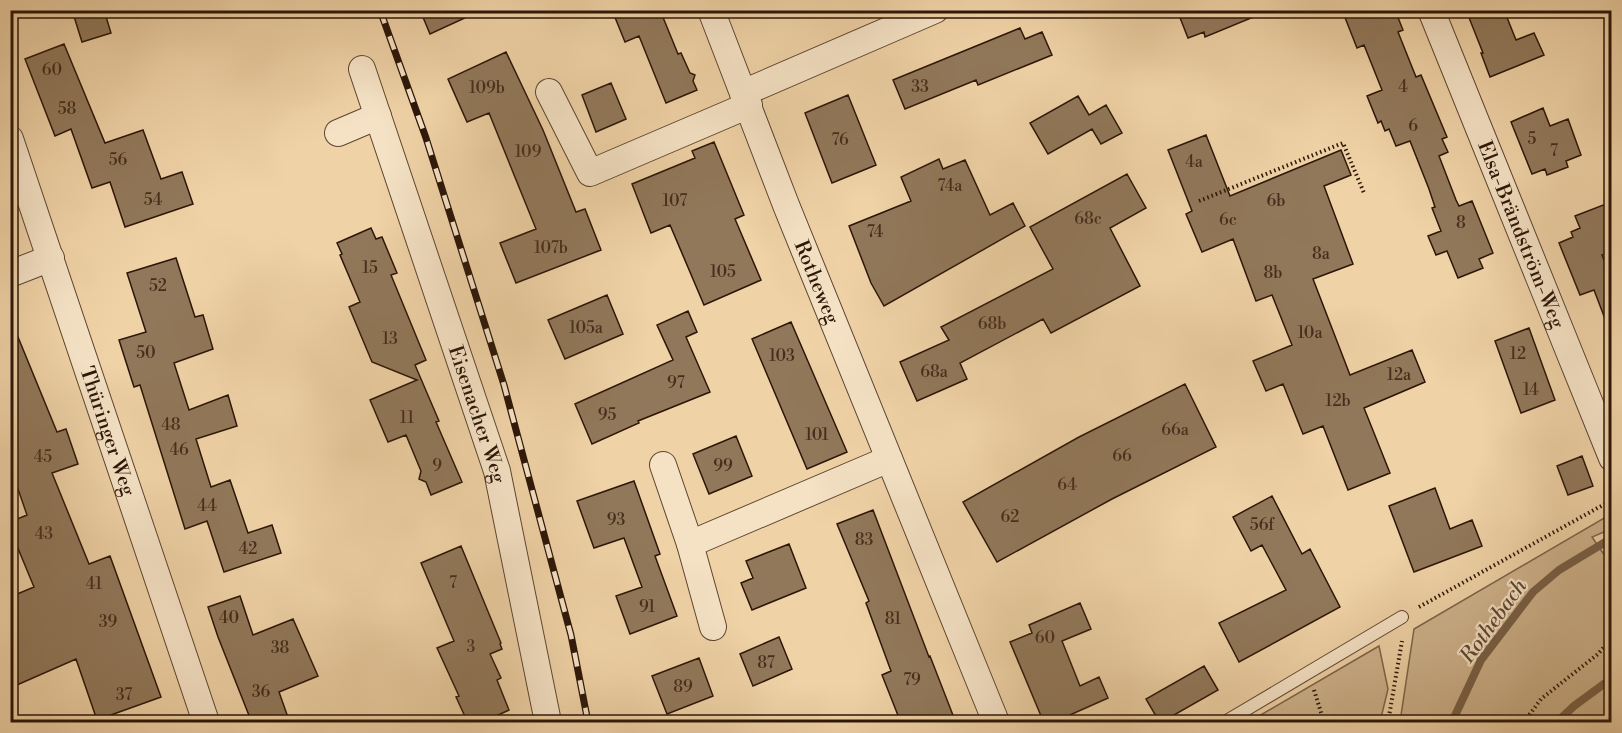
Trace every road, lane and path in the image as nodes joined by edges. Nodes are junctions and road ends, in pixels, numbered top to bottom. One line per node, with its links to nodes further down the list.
1 (711, 10): 6 (street, Rotheweg)
2 (934, 10): 6 (street)
3 (1431, 10): 14 (street, Elsa-Brändström-Weg)
4 (362, 69): 7 (street, Eisenacher Weg)
5 (549, 92): 6 (street)
6 (746, 99): 15 (street, Rotheweg)
7 (378, 116): 8 (street); 25 (street, Eisenacher Weg)
8 (338, 133)
9 (10, 139): 12 (street, Thüringer Weg)
10 (1364, 193): 11 (path)
11 (1199, 201)
12 (51, 258): 13 (street); 24 (street, Thüringer Weg)
13 (10, 274)
14 (1611, 458)
15 (890, 459): 18 (street); 26 (street, Rotheweg)
16 (663, 465): 18 (street)
17 (1611, 500): 19 (path)
18 (690, 544): 20 (street)
19 (1401, 617): 22 (lane); 29 (path)
20 (713, 627)
21 (1611, 638): 30 (path)
22 (1308, 673): 27 (lane); 28 (path)
23 (1611, 715): 31 (path)
24 (206, 723)
25 (548, 723)
26 (996, 723)
27 (1225, 723)
28 (1324, 723)
29 (1388, 723)
30 (1524, 723)
31 (1600, 723)

